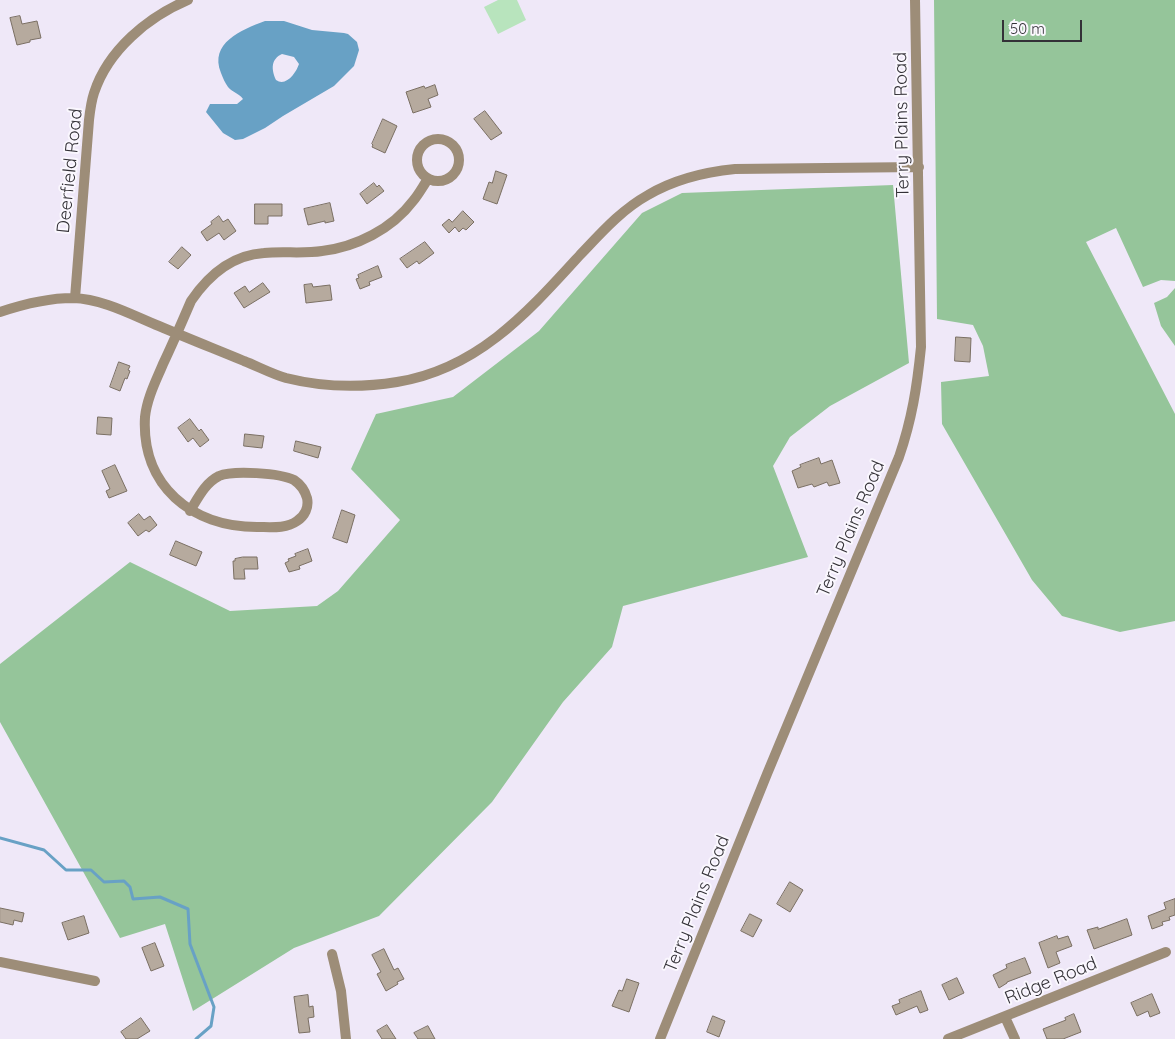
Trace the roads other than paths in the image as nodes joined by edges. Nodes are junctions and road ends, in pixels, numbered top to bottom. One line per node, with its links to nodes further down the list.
1 (188, 0): 5 (street, Deerfield Road)
2 (916, 0): 3 (street, Terry Plains Road)
3 (919, 166): 7 (street); 15 (street, Terry Plains Road)
4 (428, 179): 4 (street); 7 (street)
5 (75, 298): 6 (street); 7 (street)
6 (0, 312)
7 (177, 334): 8 (street)
8 (190, 510): 8 (street)
9 (1166, 952): 13 (street, Ridge Road)
10 (332, 954): 14 (street)
11 (0, 962): 12 (street)
12 (95, 981)
13 (1005, 1017): 16 (street, Ridge Road); 17 (street)
14 (346, 1039)
15 (660, 1039)
16 (948, 1039)
17 (1015, 1039)

